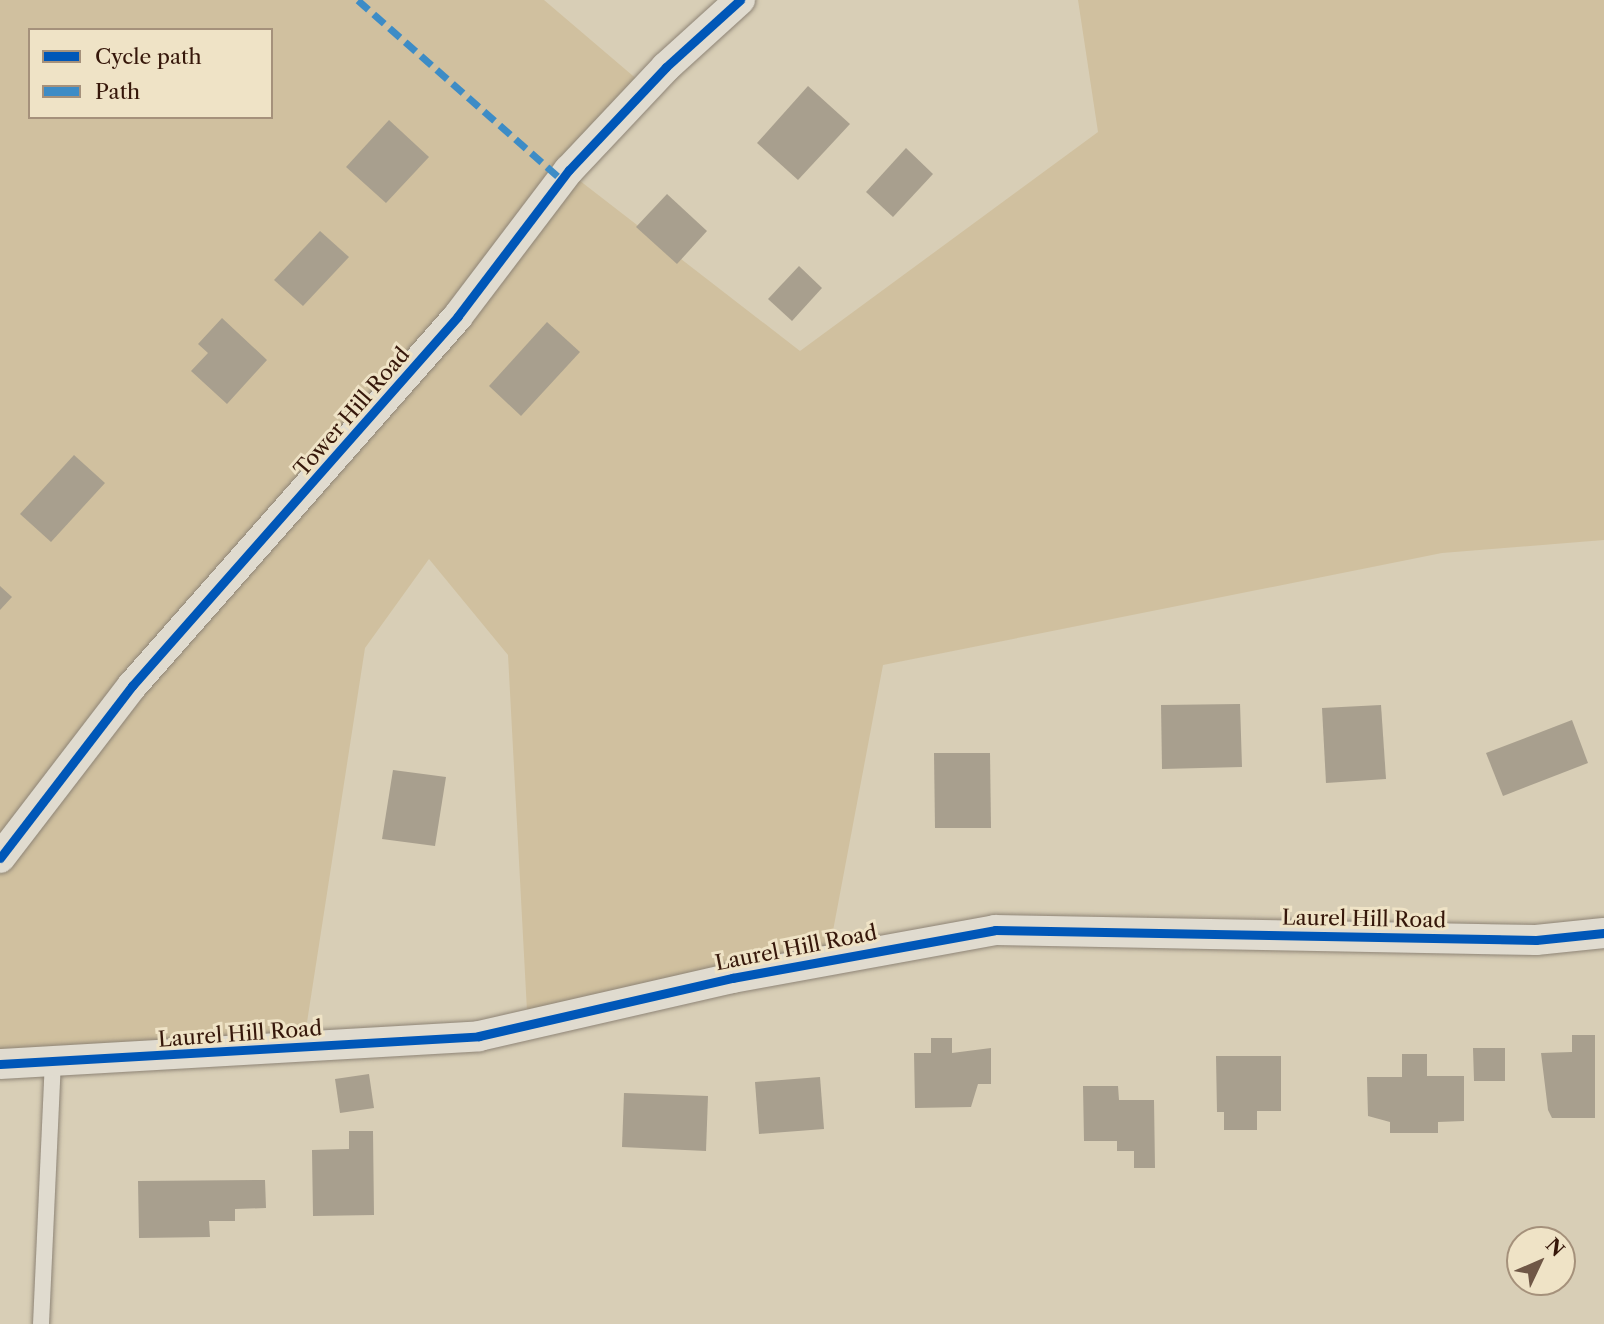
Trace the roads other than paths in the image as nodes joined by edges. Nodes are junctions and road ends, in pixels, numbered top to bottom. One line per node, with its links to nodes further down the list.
1 (740, 0): 2 (street, Tower Hill Road)
2 (0, 858)
3 (1604, 933): 4 (street, Laurel Hill Road)
4 (53, 1062): 5 (street, Laurel Hill Road); 6 (lane)
5 (0, 1064)
6 (41, 1324)

